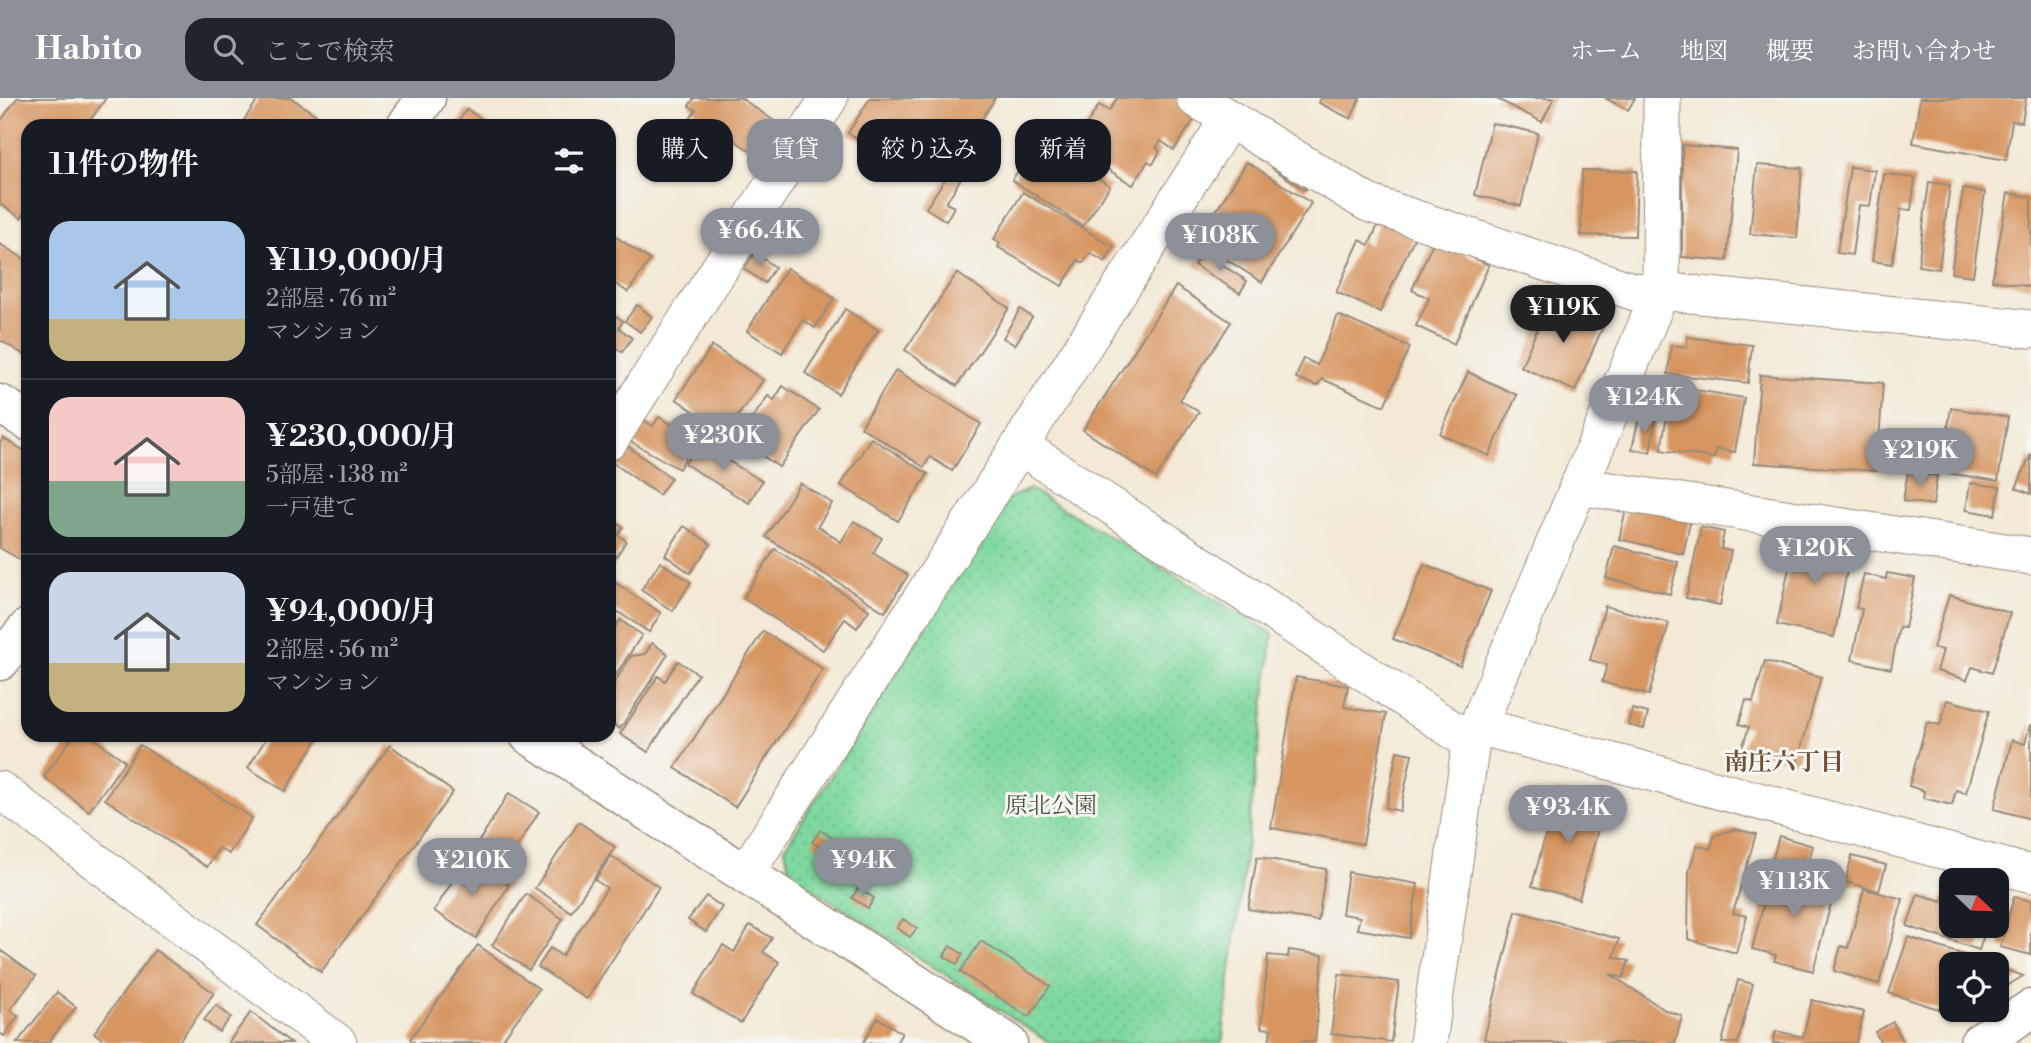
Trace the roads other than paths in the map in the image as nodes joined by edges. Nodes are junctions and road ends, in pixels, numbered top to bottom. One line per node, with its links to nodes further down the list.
1 (426, 98): 5 (street)
2 (829, 98): 11 (street)
3 (1195, 98): 6 (street)
4 (1662, 98): 7 (street)
5 (411, 119)
6 (1229, 119): 7 (street); 12 (street)
7 (1661, 291): 8 (street); 13 (street)
8 (2031, 329)
9 (0, 404): 10 (street)
10 (21, 417)
11 (616, 430)
12 (1020, 446): 17 (street); 20 (street)
13 (1578, 486): 14 (street); 17 (street)
14 (2031, 556)
15 (21, 636): 16 (street)
16 (0, 661)
17 (1474, 734): 21 (street); 25 (street)
18 (540, 742): 20 (street)
19 (0, 790): 23 (street)
20 (745, 874): 24 (street)
21 (2031, 874)
22 (2031, 1009): 26 (street)
23 (338, 1043)
24 (1009, 1043)
25 (1428, 1043)
26 (1979, 1043)

